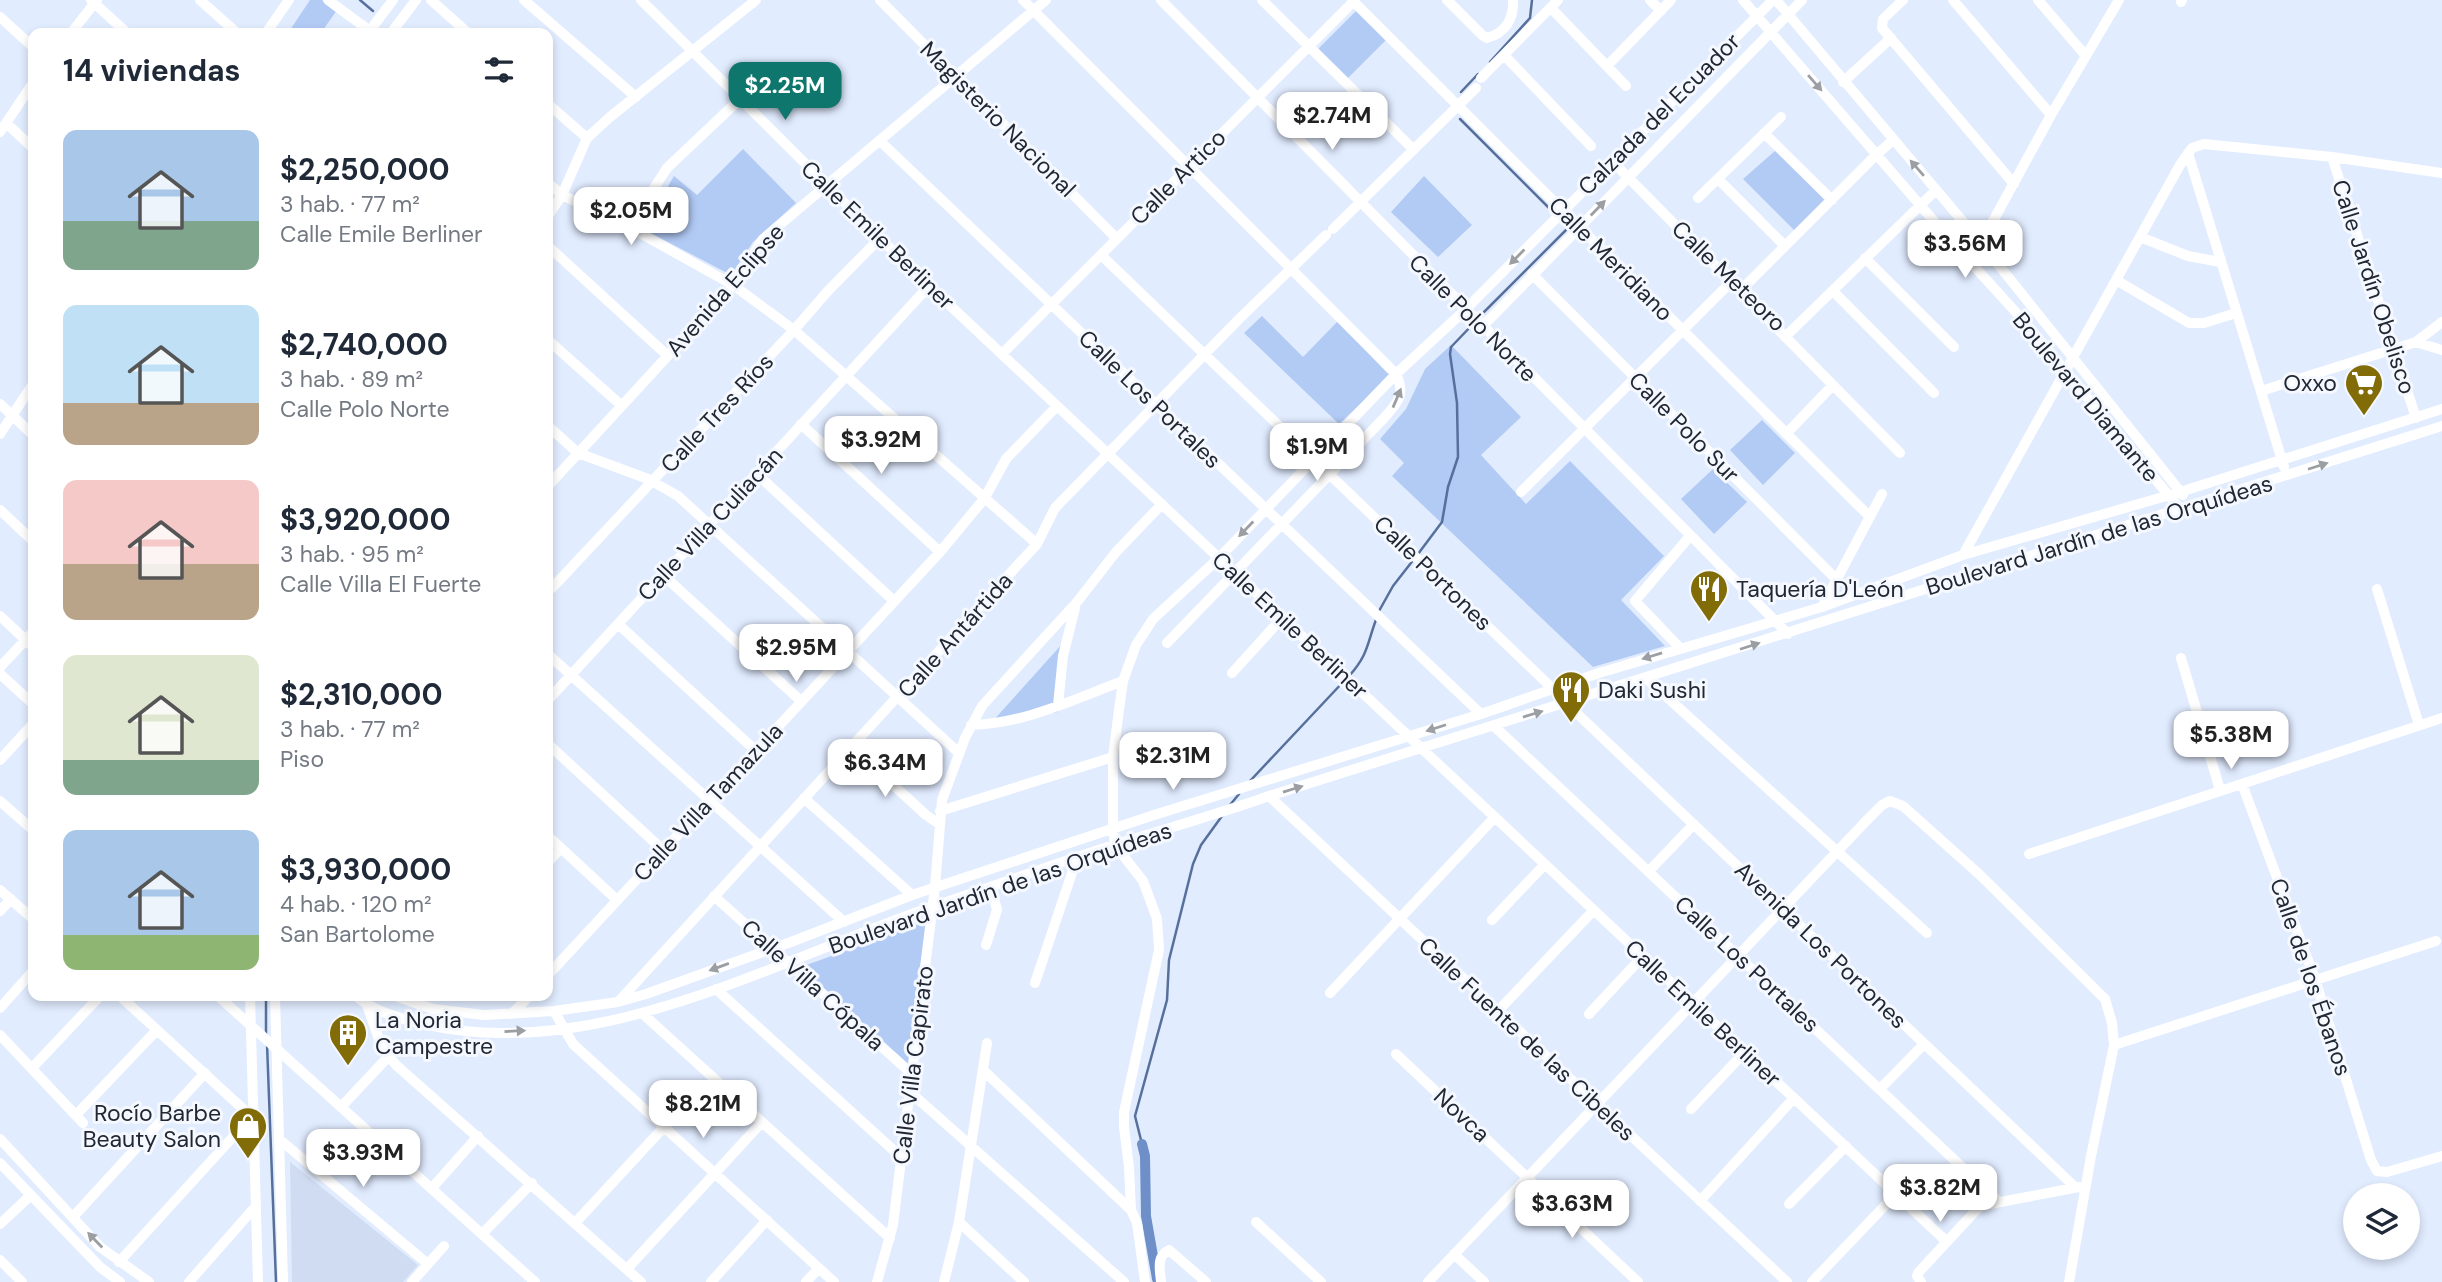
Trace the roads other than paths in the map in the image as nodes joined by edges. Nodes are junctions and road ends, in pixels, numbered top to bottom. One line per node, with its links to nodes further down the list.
1 (200, 0): 37 (street)
2 (289, 0): 38 (street)
3 (328, 0): 39 (street)
4 (415, 0): 34 (street)
5 (431, 0): 42 (street)
6 (524, 0): 55 (street)
7 (641, 0): 47 (street, Calle Emile Berliner)
8 (880, 0): 51 (street, Magisterio Nacional)
9 (1023, 0): 29 (street)
10 (1046, 0): 29 (street, Avenida Eclipse)
11 (1160, 0): 56 (street, Calle Polo Norte)
12 (1262, 0): 46 (street)
13 (1447, 0): 14 (street)
14 (1513, 0)
15 (1650, 0): 30 (street)
16 (1671, 0): 30 (street)
17 (1743, 0): 32 (street, Boulevard Diamante)
18 (1774, 0): 31 (street, Boulevard Diamante); 32 (street, Calzada del Ecuador)
19 (1802, 0): 31 (street, Calzada del Ecuador)
20 (1903, 0): 44 (street)
21 (1953, 0): 60 (street)
22 (2038, 0): 49 (street)
23 (2119, 0): 49 (street)
24 (94, 1): 35 (street); 36 (street)
25 (1353, 1): 46 (street, Calle Artico); 58 (street, Calle Meridiano)
26 (748, 2): 47 (street)
27 (1555, 4): 48 (street, Calle Antártida); 50 (street)
28 (389, 5): 34 (street); 40 (street)
29 (1034, 10): 51 (street, Avenida Eclipse); 74 (street)
30 (1661, 11): 50 (street)
31 (1787, 14): 43 (street, Calzada del Ecuador); 52 (street, Boulevard Diamante)
32 (1757, 16): 43 (street, Boulevard Diamante); 73 (street, Calzada del Ecuador)
33 (0, 17): 45 (street)
34 (400, 20): 41 (street)
35 (75, 28)
36 (122, 28)
37 (231, 28)
38 (269, 28)
39 (364, 28)
40 (372, 28)
41 (394, 28)
42 (462, 28)
43 (1770, 31): 71 (street, Boulevard Diamante, one-way to 71); 76 (street, Calzada del Ecuador)
44 (1891, 38): 52 (street); 78 (street)
45 (28, 42)
46 (1308, 47): 56 (street, Calle Artico); 69 (street)
47 (693, 52): 55 (street); 57 (street, Calle Emile Berliner)
48 (1504, 55): 58 (street, Calle Antártida); 68 (street)
49 (2086, 56): 60 (street)
50 (1607, 66): 53 (street)
51 (955, 76): 66 (street, Avenida Eclipse); 93 (street, Magisterio Nacional)
52 (1843, 82): 65 (street, Boulevard Diamante)
53 (1626, 86)
54 (28, 90): 62 (street)
55 (636, 97): 64 (street)
56 (1257, 98): 74 (street, Calle Artico); 85 (street, Calle Polo Norte)
57 (740, 99): 79 (street, Calle Emile Berliner); 90 (street)
58 (1458, 106): 69 (street, Calle Antártida); 88 (street, Calle Meridiano)
59 (553, 108): 64 (street)
60 (2051, 115): 78 (street)
61 (1781, 117): 63 (street)
62 (3, 128): 67 (street)
63 (1764, 133): 77 (street); 84 (street)
64 (587, 138): 82 (street)
65 (1893, 140): 71 (street); 81 (street, Boulevard Diamante, one-way to 65)
66 (880, 141): 79 (street, Avenida Eclipse); 108 (street, Calle Los Portales)
67 (28, 145)
68 (1591, 146)
69 (1413, 149): 85 (street, Calle Antártida)
70 (2188, 153): 72 (street); 91 (street); 99 (street)
71 (1876, 155): 84 (street); 86 (street, Boulevard Diamante)
72 (2332, 157): 75 (street); 119 (street, Calle Jardín Obelisco)
73 (1613, 162): 76 (street, Calle Meteoro); 88 (street, Calzada del Ecuador)
74 (1188, 167): 93 (street, Calle Artico); 100 (street)
75 (2442, 173)
76 (1628, 177): 89 (street, Calzada del Ecuador, one-way to 76); 103 (street, Calle Meteoro)
77 (1718, 179): 83 (street); 95 (street)
78 (2014, 184): 94 (street)
79 (827, 185): 92 (street, Calle Emile Berliner); 104 (street, Avenida Eclipse)
80 (553, 187): 82 (street)
81 (1936, 190): 86 (street, Calle Meteoro); 94 (street, Boulevard Diamante)
82 (562, 195): 87 (street); 90 (street)
83 (1698, 198)
84 (1832, 200): 95 (street)
85 (1360, 202): 100 (street, Calle Antártida); 109 (street, Calle Polo Norte)
86 (1919, 204): 98 (street, Calle Meteoro); 125 (street, Boulevard Diamante)
87 (553, 208)
88 (1563, 211): 89 (street, Calle Meridiano); 109 (street, Calzada del Ecuador, one-way to 109)
89 (1579, 227): 101 (street, Calzada del Ecuador); 114 (street, Calle Meridiano)
90 (629, 228): 104 (street)
91 (2140, 237): 99 (street); 102 (street)
92 (880, 238): 105 (street, Calle Emile Berliner); 113 (street, Calle Tres Ríos)
93 (1116, 239): 97 (street, Calle Artico)
94 (1981, 243): 124 (street, Boulevard Diamante)
95 (1785, 246): 106 (street)
96 (553, 251): 123 (street)
97 (1101, 255): 108 (street, Calle Artico); 122 (street, Calle Portones)
98 (1865, 258): 107 (street, Calle Meteoro); 118 (street)
99 (2220, 262): 110 (street)
100 (1290, 270): 122 (street, Calle Antártida); 126 (street)
101 (1531, 274): 112 (street, Calzada del Ecuador); 128 (street, Calle Polo Sur)
102 (2116, 280): 110 (street); 124 (street)
103 (1731, 282): 106 (street, Calle Meteoro); 114 (street)
104 (733, 285): 113 (street); 123 (street, Avenida Eclipse)
105 (929, 286): 121 (street, Calle Emile Berliner); 127 (street, Calle Villa Culiacán)
106 (1740, 291): 115 (street, Calle Meteoro)
107 (1833, 291): 115 (street, Calle Meteoro); 132 (street)
108 (1051, 304): 121 (street, Calle Artico); 135 (street, Calle Los Portales)
109 (1465, 310): 112 (street, Calle Polo Norte); 126 (street, Calzada del Ecuador)
110 (2236, 313): 130 (street)
111 (2442, 322): 116 (street)
112 (1482, 327): 142 (street, Calle Polo Norte)
113 (794, 330): 127 (street); 156 (street, Calle Tres Ríos)
114 (1682, 330): 128 (street); 146 (street, Calle Meridiano)
115 (1785, 337): 129 (street)
116 (2416, 342): 119 (street); 120 (street)
117 (553, 344): 136 (street)
118 (1954, 347)
119 (2394, 347): 130 (street); 139 (street, Calle Jardín Obelisco)
120 (2442, 349)
121 (1002, 354): 134 (street, Calle Emile Berliner)
122 (1206, 354): 135 (street, Calle Antártida); 150 (street, Calle Portones)
123 (668, 356): 136 (street, Avenida Eclipse)
124 (2073, 359): 125 (street); 158 (street, Boulevard Diamante)
125 (2064, 372): 160 (street, Boulevard Diamante); 174 (street)
126 (1396, 374): 150 (street, Calzada del Ecuador); 153 (street, one-way to 126)
127 (846, 376): 140 (street, Calle Villa Culiacán); 161 (street)
128 (1635, 378): 142 (street); 178 (street, Calle Polo Sur)
129 (1833, 385): 146 (street); 148 (street)
130 (2261, 391): 151 (street)
131 (28, 392): 138 (street)
132 (1934, 393)
133 (0, 404): 138 (street)
134 (1057, 405): 149 (street, Calle Emile Berliner); 161 (street, Calle Villa Tamazula)
135 (1156, 405): 149 (street, Calle Antártida); 164 (street, Calle Los Portales)
136 (622, 406): 147 (street, Avenida Eclipse)
137 (2442, 409): 139 (street, Boulevard Jardín de las Orquídeas)
138 (14, 416): 143 (street); 145 (street)
139 (2417, 418): 151 (street, Boulevard Jardín de las Orquídeas)
140 (801, 424): 152 (street, Calle Villa Culiacán); 173 (street)
141 (2442, 426): 154 (street, Boulevard Jardín de las Orquídeas, one-way to 141)
142 (1584, 429): 157 (street); 171 (street, Calle Polo Norte)
143 (28, 430)
144 (553, 430): 147 (street)
145 (0, 434)
146 (1786, 434): 167 (street, Calle Meridiano)
147 (579, 453): 155 (street, Avenida Eclipse); 156 (street)
148 (1900, 453)
149 (1108, 454): 162 (street, Calle Emile Berliner); 172 (street, Calle Antártida)
150 (1314, 458): 153 (street, Calle Portones); 164 (street, Calzada del Ecuador)
151 (2282, 460): 154 (street); 158 (street, Boulevard Jardín de las Orquídeas)
152 (756, 473): 168 (street, Calle Villa Culiacán); 181 (street)
153 (1330, 473): 169 (street); 202 (street, Calle Portones)
154 (2287, 476): 163 (street, Boulevard Jardín de las Orquídeas)
155 (553, 481)
156 (653, 481): 168 (street); 179 (street, Calle Tres Ríos)
157 (1521, 492)
158 (2180, 492): 160 (street, Boulevard Jardín de las Orquídeas); 163 (street, Boulevard Diamante)
159 (1882, 494): 167 (street)
160 (2167, 495): 165 (street, Boulevard Diamante); 174 (street, Boulevard Jardín de las Orquídeas)
161 (985, 499): 172 (street); 173 (street, Calle Villa Tamazula)
162 (1162, 504): 175 (street, Calle Emile Berliner); 182 (street, Calle Villa Capirato)
163 (2192, 506): 165 (street, Boulevard Jardín de las Orquídeas)
164 (1266, 509): 169 (street, Calle Los Portales); 175 (street, Calzada del Ecuador, one-way to 175)
165 (2180, 509): 188 (street, Boulevard Jardín de las Orquídeas)
166 (0, 510): 170 (street)
167 (1870, 517): 178 (street)
168 (709, 524): 177 (street, Calle Villa Culiacán); 193 (street)
169 (1281, 524): 176 (street); 209 (street, Calle Los Portales)
170 (28, 536)
171 (1690, 536): 186 (street, Calle Polo Norte); 192 (street)
172 (1037, 544): 204 (street, Calle Antártida)
173 (940, 552): 181 (street, Calle Villa Tamazula)
174 (1963, 555): 183 (street, Boulevard Jardín de las Orquídeas)
175 (1219, 558): 176 (street, Calle Emile Berliner); 201 (street, Calzada del Ecuador)
176 (1234, 572): 185 (street, Calle Emile Berliner); 191 (street)
177 (663, 575): 187 (street, Calle Villa Culiacán); 206 (street)
178 (1837, 580): 183 (street)
179 (553, 587)
180 (2377, 589): 212 (street)
181 (894, 601): 193 (street, Calle Villa Tamazula)
182 (1077, 602): 208 (street); 211 (street, Calle Villa Capirato)
183 (1822, 607): 186 (street, Boulevard Jardín de las Orquídeas)
184 (0, 616): 189 (street)
185 (1283, 618): 197 (street); 215 (street, Calle Emile Berliner)
186 (1774, 620): 188 (street, Calle Polo Norte); 192 (street, Boulevard Jardín de las Orquídeas)
187 (618, 624): 199 (street, Calle Villa Culiacán); 219 (street)
188 (1788, 634): 200 (street, Boulevard Jardín de las Orquídeas, one-way to 188)
189 (28, 638)
190 (28, 643): 196 (street)
191 (1167, 643)
192 (1680, 648): 202 (street, Boulevard Jardín de las Orquídeas, one-way to 202)
193 (848, 651): 204 (street); 206 (street, Calle Villa Tamazula)
194 (2181, 658): 224 (street)
195 (553, 659): 199 (street)
196 (0, 667)
197 (1232, 673)
198 (0, 674): 205 (street)
199 (571, 675): 203 (street, Calle Villa Culiacán); 227 (street)
200 (1647, 679): 207 (street, Boulevard Jardín de las Orquídeas); 240 (street)
201 (1123, 681): 208 (street); 221 (street, Calzada del Ecuador)
202 (1553, 689): 209 (street, Boulevard Jardín de las Orquídeas)
203 (553, 695)
204 (898, 697): 216 (street, Calle Antártida); 220 (street)
205 (28, 699)
206 (801, 701): 219 (street, Calle Villa Tamazula)
207 (1567, 704): 213 (street, Boulevard Jardín de las Orquídeas, one-way to 207); 233 (street, Avenida Los Portones)
208 (1058, 705): 211 (street)
209 (1481, 714): 215 (street, Boulevard Jardín de las Orquídeas, one-way to 215)
210 (2442, 718): 212 (street)
211 (971, 724): 220 (street, Calle Villa Capirato)
212 (2420, 725): 223 (street)
213 (1494, 726): 217 (street, Boulevard Jardín de las Orquídeas); 245 (street, Calle Los Portales)
214 (28, 729): 222 (street)
215 (1409, 737): 217 (street, Calle Emile Berliner); 234 (street, Boulevard Jardín de las Orquídeas)
216 (852, 747): 226 (street, Calle Antártida); 232 (street)
217 (1422, 748): 225 (street, Boulevard Jardín de las Orquídeas, one-way to 217); 230 (street, Calle Emile Berliner)
218 (553, 749): 239 (street)
219 (757, 751): 227 (street, Calle Villa Tamazula)
220 (959, 753): 229 (street, Calle Villa Capirato)
221 (1113, 757): 229 (street); 234 (street, Calzada del Ecuador)
222 (0, 760)
223 (2242, 784): 224 (street); 270 (street, Calle de los Ébanos)
224 (2220, 790): 241 (street)
225 (1269, 796): 236 (street, Boulevard Jardín de las Orquídeas); 258 (street, Calle Fuente de las Cibeles)
226 (804, 798): 237 (street, Calle Antártida); 249 (street)
227 (712, 800): 237 (street); 239 (street, Calle Villa Tamazula)
228 (0, 801): 231 (street)
229 (940, 811): 232 (street, Calle Villa Capirato)
230 (1495, 817): 244 (street, Calle Emile Berliner); 258 (street)
231 (28, 823)
232 (939, 824): 246 (street, Calle Villa Capirato)
233 (1694, 824): 245 (street); 254 (street, Avenida Los Portones)
234 (1113, 829): 236 (street, Calzada del Ecuador); 246 (street, Boulevard Jardín de las Orquídeas)
235 (553, 841): 238 (street)
236 (1115, 845): 243 (street, Boulevard Jardín de las Orquídeas); 333 (street)
237 (761, 846): 250 (street, Calle Antártida); 260 (street)
238 (561, 848): 242 (street); 252 (street)
239 (664, 851): 252 (street, Calle Villa Tamazula)
240 (1838, 852): 254 (street); 261 (street); 297 (street)
241 (2029, 854)
242 (553, 857)
243 (1077, 858): 247 (street, Boulevard Jardín de las Orquídeas); 271 (street)
244 (1545, 864): 256 (street, Calle Emile Berliner); 259 (street)
245 (1649, 871): 266 (street, Calle Los Portales)
246 (935, 887): 249 (street, Boulevard Jardín de las Orquídeas); 253 (street, Calle Villa Capirato)
247 (991, 887): 253 (street, Boulevard Jardín de las Orquídeas); 263 (street)
248 (0, 890): 251 (street)
249 (912, 895): 260 (street, Boulevard Jardín de las Orquídeas)
250 (714, 896): 264 (street, Calle Villa Cópala); 282 (street, Calle Antártida)
251 (11, 899): 255 (street); 257 (street)
252 (617, 900): 268 (street, Calle Villa Tamazula)
253 (933, 906): 267 (street, Boulevard Jardín de las Orquídeas); 304 (street, Calle Villa Capirato)
254 (1783, 909): 266 (street); 296 (street, Avenida Los Portones)
255 (0, 911)
256 (1594, 911): 265 (street, Calle Emile Berliner); 287 (street)
257 (28, 914)
258 (1399, 919): 273 (street); 287 (street, Calle Fuente de las Cibeles)
259 (1492, 920)
260 (844, 922): 264 (street, Boulevard Jardín de las Orquídeas)
261 (1927, 933)
262 (2436, 941): 270 (street)
263 (986, 945)
264 (772, 947): 267 (street, Calle Villa Cópala); 282 (street, Boulevard Jardín de las Orquídeas, one-way to 282)
265 (1643, 956): 283 (street, Calle Emile Berliner); 290 (street)
266 (1738, 956): 283 (street); 305 (street, Calle Los Portales)
267 (788, 962): 272 (street, Boulevard Jardín de las Orquídeas); 304 (street, Calle Villa Cópala)
268 (553, 970)
269 (28, 976): 285 (street)
270 (2315, 979): 297 (street); 319 (street, Calle de los Ébanos)
271 (1035, 983)
272 (716, 989): 289 (street, Boulevard Jardín de las Orquídeas); 320 (street)
273 (1330, 993)
274 (95, 1001): 301 (street)
275 (125, 1001): 292 (street)
276 (223, 1001): 294 (street)
277 (252, 1001): 294 (street)
278 (274, 1001): 294 (street)
279 (362, 1001): 284 (street, Boulevard Jardín de las Orquídeas)
280 (410, 1001): 288 (street, Boulevard Jardín de las Orquídeas)
281 (524, 1001): 288 (street)
282 (618, 1002): 286 (street, Boulevard Jardín de las Orquídeas)
283 (1693, 1003): 298 (street, Calle Emile Berliner); 308 (street)
284 (366, 1005): 291 (street, Boulevard Jardín de las Orquídeas, one-way to 291); 300 (street)
285 (0, 1007)
286 (554, 1011): 288 (street, Boulevard Jardín de las Orquídeas); 291 (street)
287 (1497, 1012): 308 (street, Calle Fuente de las Cibeles)
288 (512, 1014)
289 (643, 1014): 291 (street, Boulevard Jardín de las Orquídeas); 312 (street)
290 (1589, 1014)
291 (562, 1028): 313 (street)
292 (157, 1030): 301 (street); 303 (street)
293 (0, 1035): 301 (street)
294 (264, 1038): 309 (street); 311 (street); 316 (street)
295 (987, 1044): 302 (street)
296 (1924, 1044): 305 (street); 325 (street, Avenida Los Portones)
297 (2114, 1045): 325 (street)
298 (1745, 1052): 307 (street, Calle Emile Berliner); 310 (street)
299 (1396, 1054): 323 (street, Novca)
300 (388, 1057): 309 (street); 314 (street)
301 (32, 1068)
302 (983, 1070): 317 (street); 333 (street)
303 (205, 1073): 311 (street); 334 (street)
304 (912, 1074): 306 (street, Calle Villa Capirato)
305 (1880, 1089): 330 (street, Calle Los Portales)
306 (909, 1091): 317 (street); 320 (street, Calle Villa Capirato)
307 (1794, 1098): 318 (street, Calle Emile Berliner); 329 (street)
308 (1597, 1104): 323 (street); 329 (street, Calle Fuente de las Cibeles)
309 (342, 1106): 326 (street)
310 (1691, 1110)
311 (254, 1119): 332 (street); 346 (street)
312 (762, 1122): 322 (street); 341 (street)
313 (664, 1127): 322 (street); 338 (street)
314 (478, 1136): 324 (street); 326 (street)
315 (0, 1139): 334 (street)
316 (279, 1139): 347 (street); 356 (street)
317 (971, 1144): 336 (street); 366 (street)
318 (1846, 1146): 327 (street, Calle Emile Berliner); 331 (street)
319 (2442, 1156)
320 (901, 1157): 341 (street, Calle Villa Capirato)
321 (0, 1163): 328 (street)
322 (715, 1173): 335 (street); 349 (street)
323 (1528, 1176): 344 (street); 373 (street, Novca)
324 (531, 1183): 338 (street); 340 (street)
325 (2080, 1187): 330 (street); 376 (street)
326 (432, 1188): 340 (street)
327 (1896, 1194): 342 (street, Calle Emile Berliner); 375 (street)
328 (31, 1195): 339 (street); 352 (street)
329 (1700, 1201): 374 (street, Calle Fuente de las Cibeles)
330 (1999, 1202): 342 (street)
331 (1789, 1204)
332 (256, 1206): 354 (street); 355 (street)
333 (1131, 1210): 367 (street)
334 (73, 1217): 346 (street, one-way to 334)
335 (767, 1220): 348 (street); 360 (street)
336 (959, 1222): 364 (street); 365 (street)
337 (1255, 1222): 370 (street)
338 (575, 1223): 349 (street)
339 (0, 1224)
340 (482, 1234): 358 (street)
341 (890, 1238): 363 (street, Calle Villa Capirato)
342 (1946, 1241): 350 (street)
343 (444, 1245): 347 (street)
344 (1454, 1254): 371 (street); 372 (street)
345 (0, 1260): 351 (street)
346 (119, 1262): 353 (street)
347 (428, 1264): 357 (street)
348 (819, 1268): 361 (street); 362 (street)
349 (626, 1269): 359 (street)
350 (1919, 1279)
351 (22, 1282)
352 (120, 1282)
353 (149, 1282)
354 (189, 1282)
355 (258, 1282)
356 (283, 1282)
357 (412, 1282)
358 (535, 1282)
359 (641, 1282)
360 (711, 1282)
361 (806, 1282)
362 (834, 1282)
363 (877, 1282)
364 (944, 1282)
365 (1024, 1282)
366 (1124, 1282)
367 (1145, 1282)
368 (1161, 1282): 369 (street)
369 (1206, 1282)
370 (1321, 1282)
371 (1428, 1282)
372 (1484, 1282)
373 (1638, 1282)
374 (1787, 1282)
375 (1812, 1282)
376 (2069, 1282)

